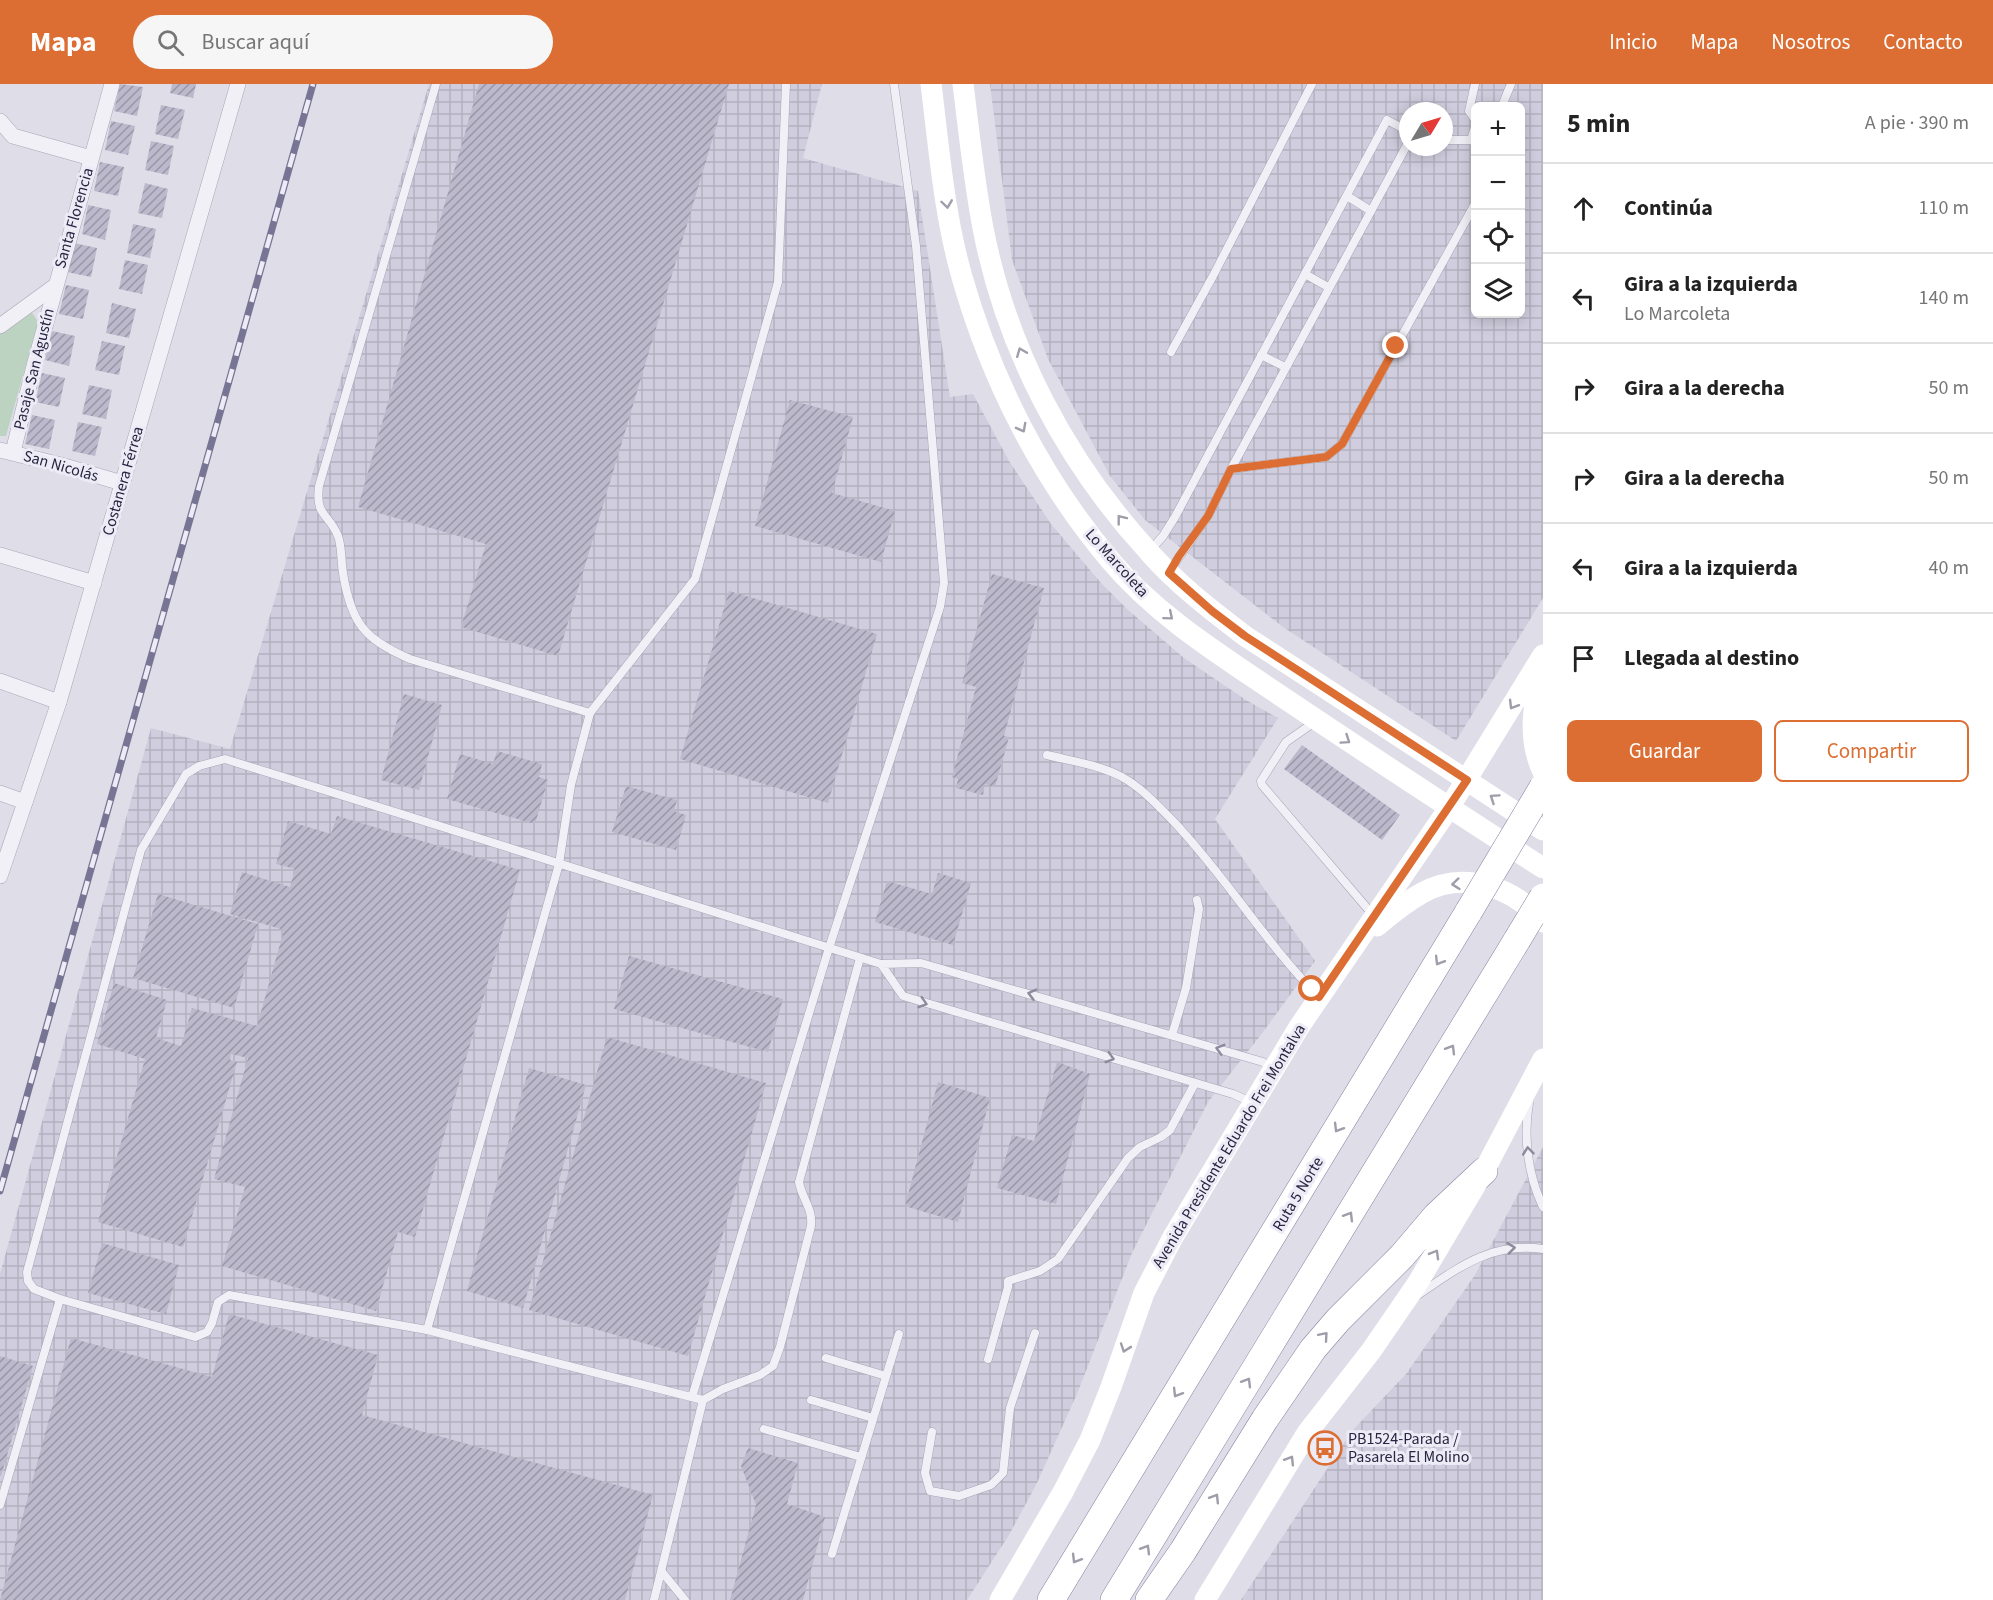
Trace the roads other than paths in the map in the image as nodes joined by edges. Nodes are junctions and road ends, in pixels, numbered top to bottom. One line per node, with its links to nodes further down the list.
1 (112, 84): 20 (street, Santa Florencia)
2 (238, 84): 35 (street, Costanera Férrea)
3 (436, 84): 44 (lane)
4 (786, 84): 44 (lane)
5 (894, 84): 62 (lane)
6 (931, 84): 14 (main road, Lo Marcoleta)
7 (963, 84): 15 (main road, Lo Marcoleta)
8 (1312, 84): 30 (lane)
9 (1475, 84): 12 (lane)
10 (1511, 84): 11 (lane)
11 (1504, 102)
12 (1471, 116)
13 (0, 121): 20 (street)
14 (936, 121): 15 (main road); 21 (main road, Lo Marcoleta)
15 (968, 124): 22 (main road, Lo Marcoleta)
16 (1399, 126): 23 (lane)
17 (1453, 141): 18 (lane)
18 (1471, 142)
19 (1400, 156): 25 (lane)
20 (91, 158): 27 (street, Santa Florencia)
21 (942, 166): 22 (main road); 45 (main road, Lo Marcoleta, one-way to 45)
22 (974, 169): 36 (main road, Lo Marcoleta, one-way to 22)
23 (1347, 196): 25 (lane); 26 (lane)
24 (1472, 210): 34 (lane)
25 (1371, 211): 28 (lane)
26 (1305, 274): 28 (lane); 31 (lane)
27 (55, 286): 29 (street, Santa Florencia); 33 (street, Pasaje San Agustín)
28 (1328, 287): 32 (lane)
29 (0, 326)
30 (1172, 352)
31 (1261, 355): 32 (lane); 36 (lane)
32 (1285, 367): 34 (lane)
33 (6, 451): 35 (street, San Nicolás)
34 (1231, 469): 38 (lane)
35 (122, 483): 39 (street, Costanera Férrea)
36 (1149, 552): 38 (main road, Lo Marcoleta)
37 (0, 555): 39 (street)
38 (1169, 573): 48 (main road, Lo Marcoleta)
39 (94, 583): 43 (street, Costanera Férrea)
40 (1543, 655): 48 (main road, Avenida Presidente Eduardo Frei Montalva, one-way to 48)
41 (1543, 667): 47 (main road)
42 (0, 681): 43 (street)
43 (59, 702): 51 (street, Costanera Férrea)
44 (590, 713): 54 (lane)
45 (1317, 721): 52 (main road, Lo Marcoleta, one-way to 52); 59 (lane)
46 (1047, 755): 65 (lane)
47 (1543, 772)
48 (1467, 780): 52 (main road, Avenida Presidente Eduardo Frei Montalva); 53 (main road, Lo Marcoleta, one-way to 48)
49 (1543, 787): 95 (highway, Ruta 5 Norte, one-way to 95, bridge)
50 (0, 794): 51 (street)
51 (25, 802): 56 (street, Costanera Férrea)
52 (1449, 808): 55 (main road, Lo Marcoleta); 59 (main road, Avenida Presidente Eduardo Frei Montalva)
53 (1543, 830)
54 (559, 864): 62 (lane); 74 (lane); 76 (lane)
55 (1543, 867)
56 (0, 876)
57 (1543, 897): 96 (highway, one-way to 57, bridge)
58 (1197, 900): 66 (lane)
59 (1374, 917): 61 (main road, Avenida Presidente Eduardo Frei Montalva)
60 (1543, 922): 61 (main road, one-way to 61)
61 (1354, 946): 65 (main road, Avenida Presidente Eduardo Frei Montalva)
62 (829, 948): 63 (lane); 82 (lane)
63 (860, 958): 64 (lane); 83 (lane)
64 (881, 964): 66 (lane, one-way to 64); 69 (lane, one-way to 69)
65 (1319, 997): 68 (main road, Avenida Presidente Eduardo Frei Montalva)
66 (1172, 1035): 68 (lane, one-way to 66)
67 (1539, 1066): 71 (main road); 72 (lane, one-way to 67)
68 (1273, 1070): 70 (main road, Avenida Presidente Eduardo Frei Montalva)
69 (1195, 1083): 70 (lane); 80 (lane)
70 (1253, 1103): 94 (main road, Avenida Presidente Eduardo Frei Montalva, one-way to 94)
71 (1484, 1171): 75 (main road, one-way to 71); 97 (highway, one-way to 71)
72 (1543, 1207)
73 (1543, 1249): 75 (lane, one-way to 73)
74 (60, 1299): 76 (lane); 89 (lane)
75 (1404, 1304): 98 (main road, one-way to 75)
76 (427, 1330): 82 (lane)
77 (1035, 1333): 87 (lane)
78 (899, 1334): 81 (lane)
79 (826, 1358): 81 (lane)
80 (988, 1359)
81 (886, 1376): 85 (lane)
82 (692, 1397): 83 (lane)
83 (703, 1400): 91 (lane)
84 (811, 1400): 85 (lane)
85 (873, 1418): 88 (lane)
86 (764, 1429): 88 (lane)
87 (932, 1432)
88 (861, 1457): 90 (lane)
89 (0, 1504)
90 (832, 1554)
91 (662, 1572): 92 (lane); 93 (lane)
92 (654, 1600)
93 (686, 1600)
94 (1000, 1600)
95 (1051, 1600)
96 (1114, 1600)
97 (1149, 1600)
98 (1205, 1600)

